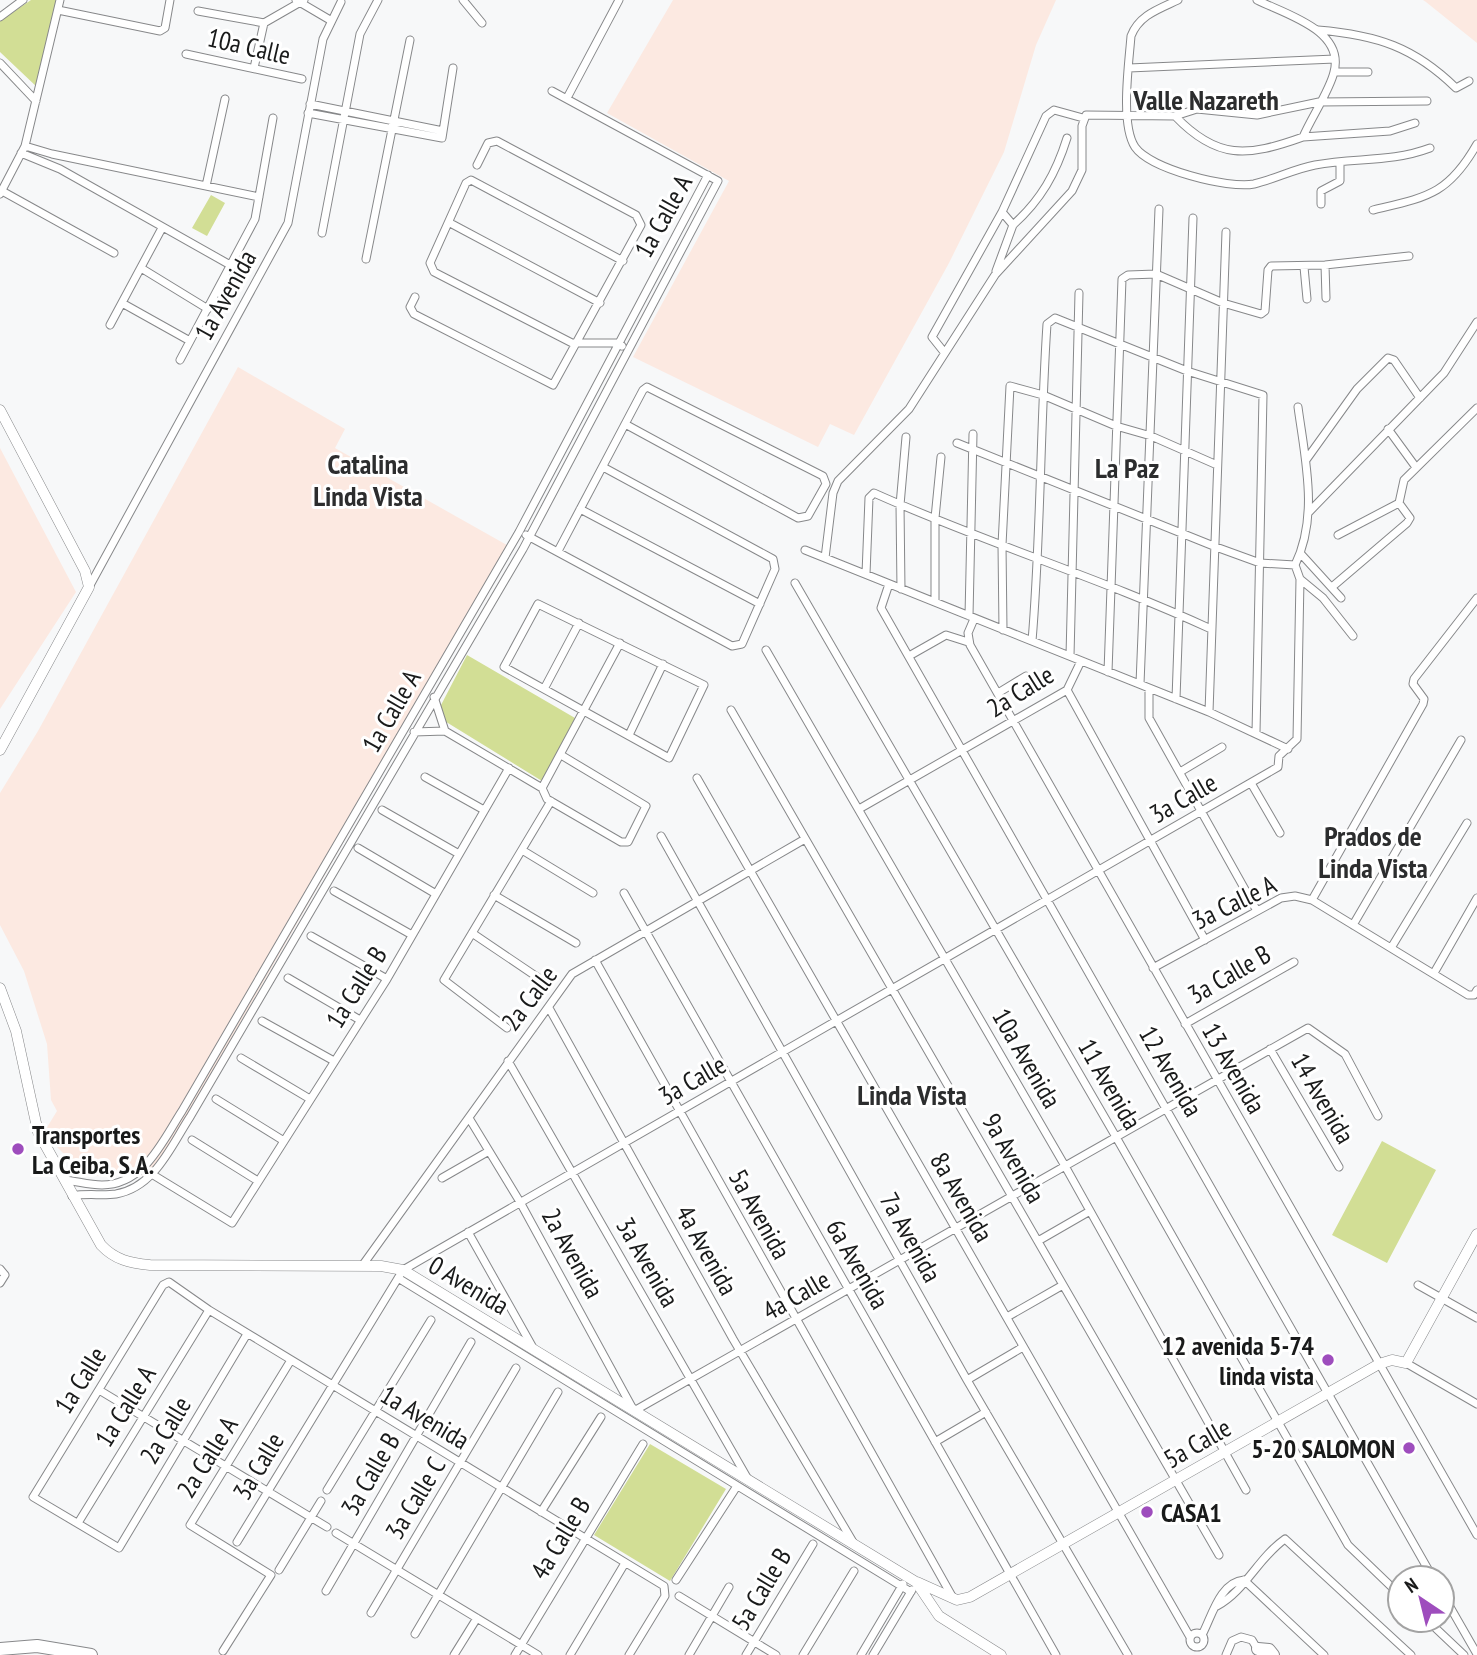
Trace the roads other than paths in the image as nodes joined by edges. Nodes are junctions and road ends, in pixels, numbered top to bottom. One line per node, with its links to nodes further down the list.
1 (23, 0): 13 (street)
2 (60, 0): 11 (street)
3 (170, 0): 11 (street)
4 (378, 0): 37 (street)
5 (463, 0): 16 (street)
6 (618, 0): 31 (street)
7 (1178, 0): 24 (street)
8 (1257, 0): 17 (street)
9 (301, 1): 14 (street); 15 (street)
10 (341, 2): 14 (street, 1a Avenida)
11 (58, 10): 32 (street)
12 (198, 11): 15 (street)
13 (0, 17)
14 (330, 20): 35 (street, 1a Avenida)
15 (266, 22): 22 (street)
16 (482, 23)
17 (1318, 30): 20 (street); 28 (street)
18 (410, 40): 43 (street)
19 (187, 54): 22 (street, 10a Calle)
20 (1335, 59): 24 (street); 25 (street)
21 (0, 63): 32 (street)
22 (254, 68): 27 (street, 10a Calle)
23 (453, 68): 43 (street)
24 (1129, 68): 38 (street)
25 (1334, 72): 26 (street); 34 (street)
26 (1368, 72)
27 (302, 79)
28 (1469, 81)
29 (552, 90): 31 (street)
30 (225, 99): 52 (street)
31 (567, 99): 51 (street)
32 (36, 101): 48 (street)
33 (1427, 101): 34 (street)
34 (1319, 102): 39 (street); 44 (street)
35 (310, 104): 36 (street, 1a Avenida); 37 (street)
36 (309, 113): 37 (street); 149 (street, 1a Avenida)
37 (344, 116): 43 (street); 64 (street)
38 (1128, 116): 39 (street); 41 (street); 49 (street)
39 (1175, 116): 44 (street)
40 (273, 118): 54 (street)
41 (1083, 118): 58 (street); 74 (street)
42 (1415, 123): 44 (street)
43 (395, 125): 67 (street)
44 (1303, 136)
45 (1067, 138): 61 (street)
46 (1477, 144): 57 (street)
47 (1430, 148): 49 (street)
48 (23, 149): 52 (street); 53 (street); 62 (street)
49 (1340, 162): 55 (street)
50 (477, 165): 68 (street)
51 (708, 175): 86 (street, 1a Calle A); 88 (street, 1a Calle A)
52 (206, 186): 54 (street)
53 (1, 192): 65 (street)
54 (258, 197): 70 (street)
55 (1321, 204)
56 (1159, 209): 73 (street)
57 (1373, 210)
58 (1002, 212): 61 (street); 94 (street)
59 (1193, 218): 75 (street)
60 (450, 223): 68 (street); 81 (street); 90 (street)
61 (1013, 225): 74 (street)
62 (162, 228): 70 (street); 72 (street)
63 (1226, 232): 82 (street)
64 (322, 233)
65 (114, 253)
66 (1409, 256): 69 (street)
67 (366, 259)
68 (622, 261): 81 (street)
69 (1325, 265): 71 (street); 78 (street)
70 (232, 266): 83 (street)
71 (1304, 267): 79 (street); 82 (street)
72 (141, 268): 80 (street); 83 (street)
73 (1156, 274): 75 (street); 92 (street); 95 (street)
74 (995, 275): 94 (street)
75 (1190, 289): 82 (street); 97 (street)
76 (1079, 293): 87 (street)
77 (415, 297): 90 (street)
78 (1326, 298)
79 (1307, 299)
80 (122, 303): 85 (street); 89 (street)
81 (600, 303): 90 (street)
82 (1223, 303): 98 (street)
83 (208, 309): 89 (street)
84 (1477, 322): 100 (street)
85 (110, 325)
86 (627, 328): 88 (street); 91 (street, 1a Calle A)
87 (1079, 328): 92 (street); 99 (street); 104 (street)
88 (637, 333): 93 (street, 1a Calle A)
89 (190, 341): 96 (street)
90 (579, 342): 91 (street)
91 (619, 343): 93 (street); 130 (street, 1a Calle A)
92 (1117, 343): 95 (street); 106 (street)
93 (629, 348): 133 (street, 1a Calle A)
94 (944, 352): 139 (street)
95 (1153, 357): 97 (street); 109 (street)
96 (180, 360)
97 (1187, 371): 98 (street); 113 (street)
98 (1221, 382): 117 (street); 141 (street)
99 (1042, 395): 104 (street); 116 (street); 120 (street)
100 (1420, 398): 107 (street); 115 (street)
101 (1298, 407): 115 (street)
102 (1477, 408): 119 (street)
103 (0, 410): 149 (street)
104 (1075, 410): 106 (street); 121 (street)
105 (625, 425): 105 (street); 118 (street)
106 (1116, 426): 109 (street); 124 (street)
107 (1388, 429): 119 (street); 126 (street)
108 (973, 434): 112 (street)
109 (1151, 436): 113 (street); 128 (street)
110 (906, 437): 123 (street)
111 (957, 443): 112 (street)
112 (973, 449): 116 (street); 129 (street)
113 (1183, 451): 117 (street); 131 (street)
114 (941, 457): 127 (street)
115 (1306, 461): 126 (street)
116 (1006, 463): 120 (street); 134 (street)
117 (1217, 465): 135 (street)
118 (603, 467): 125 (street); 158 (street)
119 (1415, 467): 122 (street)
120 (1042, 478): 121 (street); 140 (street)
121 (1074, 489): 124 (street); 143 (street)
122 (1399, 503): 132 (street); 150 (street)
123 (900, 505): 127 (street); 144 (street); 151 (street)
124 (1112, 506): 128 (street); 148 (street)
125 (580, 509): 137 (street); 158 (street)
126 (1309, 512): 138 (street)
127 (935, 518): 129 (street); 157 (street)
128 (1148, 519): 131 (street); 153 (street)
129 (969, 531): 134 (street); 160 (street)
130 (519, 532): 133 (street); 152 (street, 1a Calle A)
131 (1180, 533): 135 (street); 159 (street)
132 (1338, 535)
133 (528, 536): 137 (street); 156 (street, 1a Calle A)
134 (1002, 545): 140 (street); 162 (street)
135 (1216, 547): 141 (street); 163 (street)
136 (804, 550): 139 (street)
137 (558, 551): 158 (street)
138 (1301, 554): 142 (street); 150 (street)
139 (825, 558): 144 (street)
140 (1039, 561): 143 (street); 165 (street)
141 (1260, 563): 142 (street); 188 (street)
142 (1295, 565): 145 (street)
143 (1072, 572): 148 (street); 170 (street)
144 (866, 574): 147 (street)
145 (1300, 579): 164 (street); 192 (street)
146 (795, 583): 200 (street, 11 Avenida)
147 (889, 584): 151 (street); 169 (street, 12 Avenida)
148 (1109, 584): 153 (street); 173 (street)
149 (89, 587): 193 (street, 1a Avenida)
150 (1332, 587): 154 (street)
151 (901, 589): 157 (street)
152 (482, 596): 156 (street); 264 (street, 1a Calle A)
153 (1143, 597): 159 (street); 175 (street)
154 (1341, 598)
155 (1477, 598): 224 (street)
156 (490, 601): 180 (street, 1a Calle A)
157 (935, 602): 160 (street)
158 (760, 604)
159 (1180, 615): 163 (street); 181 (street)
160 (972, 617): 162 (street); 166 (street)
161 (579, 623): 167 (street); 176 (street); 176 (street)
162 (1003, 629): 165 (street)
163 (1211, 629): 184 (street)
164 (1353, 636)
165 (1032, 641): 170 (street)
166 (968, 642): 169 (street); 179 (street, 13 Avenida)
167 (620, 643): 172 (street); 183 (street)
168 (766, 650): 204 (street, 10a Avenida)
169 (909, 656): 194 (street, 12 Avenida)
170 (1070, 656): 171 (street)
171 (1081, 661): 173 (street); 177 (street, 2a Calle)
172 (663, 664): 189 (street); 189 (street)
173 (1108, 672): 175 (street)
174 (1026, 676): 179 (street)
175 (1140, 684): 178 (street)
176 (544, 689): 183 (street)
177 (1068, 690): 185 (street, 2a Calle); 212 (street)
178 (1149, 690): 181 (street); 197 (street)
179 (998, 693): 185 (street, 13 Avenida)
180 (434, 697): 186 (street); 187 (street, 1a Calle A)
181 (1176, 699): 184 (street)
182 (731, 710): 211 (street, 9a Avenida)
183 (585, 712): 189 (street); 195 (street)
184 (1209, 712): 188 (street)
185 (1015, 720): 194 (street, 2a Calle); 217 (street, 13 Avenida)
186 (445, 731): 187 (street); 196 (street)
187 (414, 732): 267 (street, 1a Calle A)
188 (1256, 733): 192 (street)
189 (629, 735)
190 (1461, 740): 228 (street)
191 (1222, 747): 197 (street)
192 (1288, 749): 201 (street, 3a Calle)
193 (0, 750)
194 (963, 750): 200 (street, 2a Calle); 226 (street, 12 Avenida)
195 (561, 755): 202 (street); 203 (street)
196 (509, 768): 202 (street); 206 (street, 1a Calle B)
197 (1180, 772): 207 (street)
198 (425, 777): 206 (street)
199 (697, 778): 216 (street, 8a Avenida)
200 (911, 779): 204 (street, 2a Calle); 229 (street, 11 Avenida)
201 (1251, 783): 207 (street, 3a Calle); 209 (street)
202 (542, 788): 203 (street)
203 (551, 801): 214 (street)
204 (859, 809): 237 (street, 10a Avenida)
205 (382, 810): 215 (street)
206 (484, 810): 215 (street, 1a Calle B)
207 (1202, 812): 212 (street, 3a Calle); 227 (street)
208 (1467, 823): 236 (street)
209 (1280, 833)
210 (661, 836): 225 (street, 7a Avenida)
211 (806, 839): 216 (street, 2a Calle); 246 (street, 9a Avenida)
212 (1150, 842): 217 (street, 3a Calle); 234 (street)
213 (358, 848): 220 (street)
214 (522, 850): 219 (street); 222 (street)
215 (459, 854): 220 (street, 1a Calle B)
216 (750, 871): 225 (street, 2a Calle); 251 (street, 8a Avenida)
217 (1098, 872): 226 (street, 3a Calle); 240 (street, 13 Avenida)
218 (334, 891): 232 (street)
219 (593, 893)
220 (436, 894): 232 (street, 1a Calle B)
221 (624, 894): 230 (street, 6a Avenida)
222 (494, 895): 231 (street); 235 (street)
223 (1477, 898): 241 (street)
224 (1312, 900): 227 (street, 3a Calle A); 228 (street, 3a Calle A)
225 (698, 901): 230 (street, 2a Calle); 255 (street, 7a Avenida)
226 (1049, 901): 229 (street, 3a Calle); 263 (street, 12 Avenida)
227 (1256, 911): 234 (street, 3a Calle A)
228 (1353, 925): 236 (street, 3a Calle A)
229 (997, 930): 237 (street, 3a Calle); 269 (street, 11 Avenida)
230 (645, 931): 238 (street, 2a Calle); 260 (street, 6a Avenida)
231 (472, 933): 244 (street); 253 (street)
232 (412, 935): 243 (street, 1a Calle B)
233 (311, 936): 243 (street)
234 (1205, 940): 240 (street, 3a Calle A)
235 (576, 943)
236 (1391, 948): 241 (street, 3a Calle A)
237 (946, 959): 246 (street, 3a Calle); 274 (street, 10a Avenida)
238 (595, 960): 248 (street, 2a Calle); 265 (street, 5a Avenida)
239 (1294, 962): 252 (street, 3a Calle B)
240 (1153, 968): 252 (street, 13 Avenida)
241 (1434, 973): 247 (street, 3a Calle A)
242 (288, 978): 249 (street)
243 (387, 979): 249 (street, 1a Calle B)
244 (546, 983)
245 (0, 988): 280 (street, 0 Avenida)
246 (892, 990): 251 (street, 3a Calle); 283 (street, 9a Avenida)
247 (1477, 990)
248 (549, 1008): 258 (street, 2a Calle); 272 (street, 4a Avenida)
249 (360, 1020): 257 (street, 1a Calle B)
250 (262, 1021): 257 (street)
251 (837, 1021): 255 (street, 3a Calle); 286 (street, 8a Avenida)
252 (1185, 1024): 259 (street, 13 Avenida)
253 (508, 1028)
254 (1270, 1049): 259 (street, 4a Calle); 266 (street, 4a Calle); 275 (street, 14 Avenida)
255 (784, 1052): 260 (street, 3a Calle); 291 (street, 7a Avenida)
256 (241, 1058): 262 (street)
257 (334, 1061): 262 (street, 1a Calle B)
258 (508, 1061): 268 (street, 2a Calle); 277 (street, 3a Avenida)
259 (1217, 1080): 263 (street, 4a Calle); 311 (street, 13 Avenida)
260 (731, 1082): 265 (street, 3a Calle); 297 (street, 6a Avenida)
261 (216, 1099): 271 (street)
262 (310, 1099): 271 (street, 1a Calle B)
263 (1168, 1108): 269 (street, 4a Calle); 318 (street, 12 Avenida)
264 (182, 1111): 267 (street); 276 (street, 1a Calle A)
265 (680, 1111): 272 (street, 3a Calle); 302 (street, 5a Avenida)
266 (1378, 1115)
267 (190, 1117): 278 (street, 1a Calle A)
268 (468, 1118): 273 (street, 2a Avenida); 292 (street, 2a Calle)
269 (1116, 1138): 274 (street, 4a Calle); 326 (street, 11 Avenida)
270 (192, 1140): 281 (street)
271 (284, 1141): 281 (street, 1a Calle B)
272 (623, 1143): 277 (street, 3a Calle); 308 (street, 4a Avenida)
273 (489, 1151): 279 (street); 284 (street, 2a Avenida)
274 (1065, 1166): 283 (street, 4a Calle); 285 (street, 10a Avenida)
275 (1339, 1167)
276 (144, 1169): 278 (street); 280 (street)
277 (572, 1173): 284 (street, 3a Calle); 313 (street, 3a Avenida)
278 (153, 1175): 281 (street, 1a Calle B); 282 (street, 1a Calle A)
279 (442, 1178)
280 (63, 1180): 282 (street, 0 Avenida)
281 (258, 1181)
282 (72, 1196): 292 (street, 0 Avenida)
283 (1012, 1196): 286 (street, 4a Calle); 289 (street, 9a Avenida)
284 (520, 1202): 287 (street, 3a Calle); 321 (street, 2a Avenida)
285 (1090, 1211): 289 (street); 331 (street, 10a Avenida)
286 (956, 1228): 291 (street, 4a Calle); 300 (street, 8a Avenida)
287 (468, 1232): 293 (street, 3a Calle); 306 (street)
288 (1477, 1234): 290 (street)
289 (1038, 1241): 295 (street, 9a Avenida)
290 (1474, 1248): 298 (street)
291 (900, 1260): 297 (street, 4a Calle); 314 (street, 7a Avenida)
292 (362, 1266): 293 (street, 0 Avenida)
293 (400, 1274): 306 (street, 0 Avenida); 315 (street, 3a Calle); 336 (street, 0 Avenida)
294 (163, 1285): 299 (street, 1a Avenida); 316 (street, 1a Calle)
295 (1063, 1285): 300 (street); 334 (street, 9a Avenida)
296 (1419, 1285): 298 (street)
297 (849, 1289): 302 (street, 4a Calle); 329 (street, 6a Avenida)
298 (1442, 1298): 301 (street); 310 (street)
299 (209, 1310): 304 (street, 1a Avenida); 324 (street, 1a Calle A)
300 (1007, 1317): 307 (street, 8a Avenida)
301 (1477, 1318)
302 (796, 1319): 308 (street, 4a Calle); 370 (street, 5a Avenida)
303 (431, 1320): 320 (street)
304 (247, 1334): 309 (street, 1a Avenida); 328 (street, 2a Calle)
305 (471, 1342): 327 (street, 3a Calle B)
306 (532, 1347): 321 (street, 0 Avenida)
307 (1023, 1347): 314 (street); 343 (street, 8a Avenida)
308 (741, 1351): 313 (street, 4a Calle); 354 (street, 4a Avenida)
309 (291, 1360): 315 (street, 1a Avenida); 333 (street, 2a Calle A)
310 (1406, 1363): 311 (street, 5a Calle); 319 (street)
311 (1379, 1364): 318 (street, 5a Calle); 348 (street, 13 Avenida)
312 (516, 1368): 332 (street, 3a Calle C)
313 (692, 1378): 321 (street, 4a Calle); 335 (street, 3a Avenida)
314 (967, 1380): 322 (street, 7a Avenida)
315 (332, 1385): 320 (street, 1a Avenida); 340 (street, 3a Calle)
316 (99, 1390): 324 (street); 345 (street, 1a Calle)
317 (558, 1392): 337 (street)
318 (1328, 1393): 326 (street, 5a Calle); 357 (street, 12 Avenida)
319 (1474, 1402): 323 (street)
320 (375, 1411): 327 (street, 1a Avenida); 338 (street)
321 (634, 1411): 335 (street, 0 Avenida)
322 (986, 1412): 329 (street); 353 (street, 7a Avenida)
323 (1477, 1413)
324 (143, 1417): 328 (street); 345 (street, 1a Calle A)
325 (601, 1417): 342 (street)
326 (1275, 1423): 331 (street, 5a Calle); 365 (street, 11 Avenida)
327 (416, 1436): 332 (street, 1a Avenida); 351 (street, 3a Calle B)
328 (183, 1440): 333 (street); 345 (street, 2a Calle)
329 (935, 1442): 361 (street, 6a Avenida)
330 (643, 1444): 349 (street, 4a Calle B)
331 (1225, 1452): 334 (street, 5a Calle); 339 (street, 10a Avenida)
332 (460, 1463): 337 (street, 1a Avenida); 359 (street, 3a Calle C)
333 (227, 1467): 340 (street); 382 (street, 2a Calle A)
334 (1176, 1480): 343 (street, 5a Calle); 355 (street, 9a Avenida)
335 (751, 1484): 354 (street, 0 Avenida)
336 (737, 1486): 362 (street); 364 (street, 0 Avenida)
337 (501, 1488): 342 (street, 1a Avenida); 368 (street)
338 (327, 1490)
339 (1246, 1490)
340 (267, 1492): 344 (street); 350 (street, 3a Calle)
341 (321, 1501): 344 (street)
342 (541, 1512): 349 (street, 1a Avenida)
343 (1119, 1512): 353 (street, 5a Calle); 378 (street, 8a Avenida)
344 (311, 1518): 346 (street); 358 (street)
345 (78, 1524)
346 (327, 1528)
347 (336, 1533): 351 (street)
348 (1477, 1535)
349 (584, 1538): 356 (street, 1a Avenida); 380 (street, 4a Calle B)
350 (237, 1542)
351 (354, 1544): 359 (street); 367 (street, 3a Calle B)
352 (813, 1544): 379 (street, 5a Calle B)
353 (1064, 1544): 361 (street, 5a Calle); 401 (street, 7a Avenida)
354 (855, 1546): 364 (street, 0 Avenida)
355 (1219, 1555)
356 (625, 1563): 391 (street); 392 (street, 1a Avenida)
357 (1425, 1564)
358 (279, 1570)
359 (397, 1570): 368 (street); 371 (street, 3a Calle C)
360 (854, 1571): 396 (street)
361 (1010, 1574): 370 (street, 5a Calle); 400 (street, 6a Avenida)
362 (676, 1580)
363 (1244, 1580): 377 (street); 404 (street); 405 (street)
364 (908, 1582): 370 (street); 397 (street); 398 (street); 399 (street, 0 Avenida)
365 (1386, 1582)
366 (729, 1587): 372 (street)
367 (326, 1591)
368 (438, 1595): 374 (street); 375 (street)
369 (679, 1596): 372 (street)
370 (953, 1598)
371 (371, 1614)
372 (712, 1616): 379 (street); 393 (street)
373 (1456, 1617): 384 (street)
374 (477, 1618): 380 (street); 388 (street)
375 (415, 1634)
376 (1442, 1634): 406 (street)
377 (1202, 1635): 378 (street); 378 (street)
378 (1191, 1637)
379 (754, 1642): 394 (street, 5a Calle B); 395 (street)
380 (521, 1645): 389 (street, 4a Calle B); 390 (street)
381 (0, 1649): 387 (highway)
382 (223, 1651)
383 (1258, 1652): 402 (street); 403 (highway)
384 (1477, 1654)
385 (17, 1655): 386 (highway)
386 (49, 1655)
387 (91, 1655)
388 (454, 1655)
389 (515, 1655)
390 (538, 1655)
391 (570, 1655)
392 (629, 1655)
393 (689, 1655)
394 (746, 1655)
395 (776, 1655)
396 (803, 1655)
397 (860, 1655)
398 (873, 1655)
399 (1001, 1655)
400 (1056, 1655)
401 (1128, 1655)
402 (1226, 1655)
403 (1273, 1655)
404 (1324, 1655)
405 (1411, 1655)
406 (1464, 1655)

